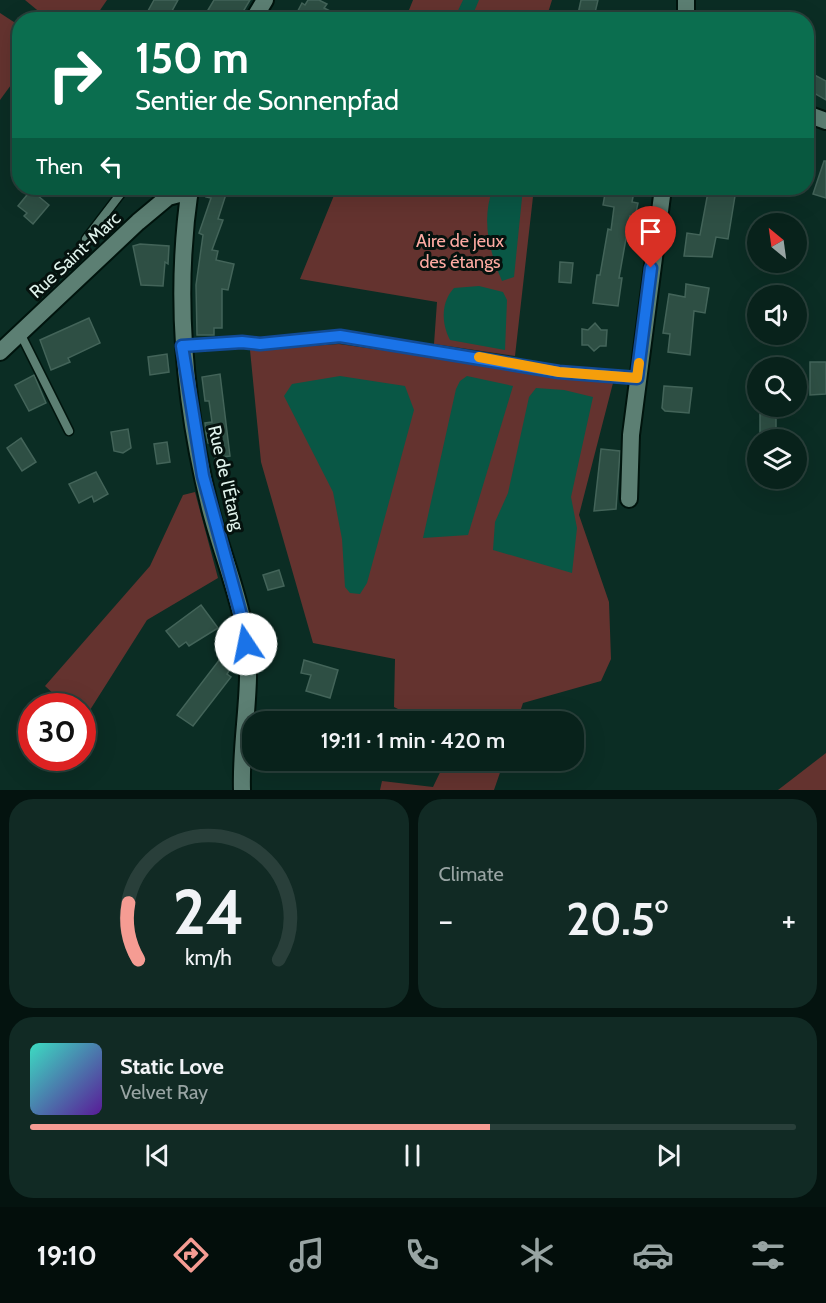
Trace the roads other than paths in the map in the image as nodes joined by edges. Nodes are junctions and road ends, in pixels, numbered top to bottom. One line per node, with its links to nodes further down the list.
1 (120, 195): 5 (lane)
2 (175, 195): 6 (street, Rue Saint-Marc)
3 (190, 195): 7 (street, Rue de l'Étang)
4 (662, 195): 9 (street)
5 (86, 239)
6 (20, 333): 8 (street, Rue Saint-Marc); 10 (lane)
7 (182, 346): 9 (lane); 12 (street, Rue de l'Étang)
8 (0, 352)
9 (637, 378): 11 (street)
10 (69, 430)
11 (629, 499)
12 (242, 782): 13 (street, Rue de l'Étang)
13 (231, 790)

